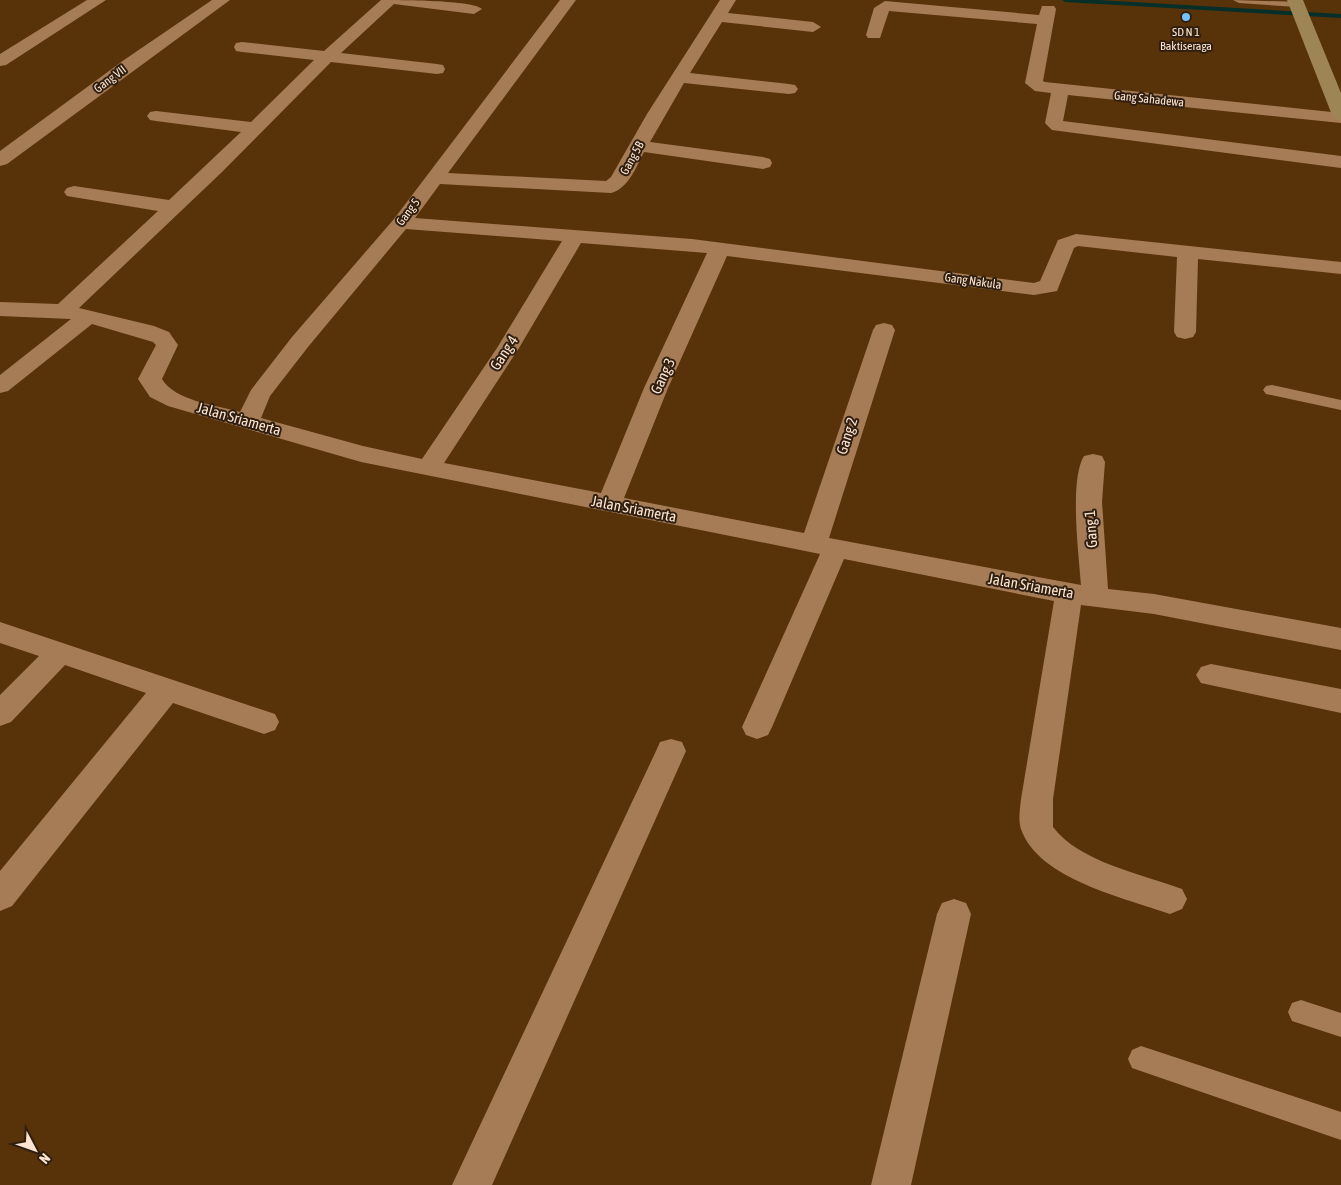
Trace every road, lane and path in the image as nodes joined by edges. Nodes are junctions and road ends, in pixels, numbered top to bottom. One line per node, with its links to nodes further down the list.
1 (98, 0): 16 (street)
2 (222, 0): 26 (street, Gang VII)
3 (390, 0): 15 (street)
4 (395, 0): 9 (street)
5 (568, 0): 29 (street, Gang 5)
6 (728, 0): 11 (street, Gang 5B)
7 (1239, 0): 10 (lane)
8 (886, 3): 13 (street); 20 (street, Gang Sahadewa)
9 (474, 9)
10 (1299, 9): 21 (main road)
11 (716, 16): 12 (street); 18 (street, Gang 5B)
12 (813, 26)
13 (874, 35)
14 (242, 47): 15 (street)
15 (328, 56): 17 (street); 24 (street)
16 (0, 61)
17 (437, 69)
18 (679, 77): 19 (street); 25 (street, Gang 5B)
19 (789, 89)
20 (1060, 90): 23 (street, Gang Sahadewa); 27 (street)
21 (1337, 94): 23 (main road)
22 (156, 116): 24 (street)
23 (1341, 116)
24 (256, 128): 31 (street)
25 (638, 146): 28 (street); 29 (street, Gang 5B)
26 (0, 160)
27 (1341, 162)
28 (763, 164)
29 (433, 178): 32 (street, Gang 5)
30 (74, 192): 31 (street)
31 (173, 207): 38 (street)
32 (401, 223): 33 (street, Gang Nakula); 44 (street, Gang 5)
33 (575, 236): 34 (street, Gang Nakula); 46 (street, Gang 4)
34 (720, 248): 35 (street, Gang Nakula); 47 (street, Gang 3)
35 (1188, 251): 36 (street, Gang Nakula); 40 (street)
36 (1341, 268)
37 (0, 309): 38 (street, Jalan Sriamerta)
38 (74, 315): 41 (street); 44 (street, Jalan Sriamerta)
39 (884, 330): 48 (street, Gang 2)
40 (1184, 332)
41 (0, 386)
42 (1272, 390): 43 (lane)
43 (1341, 406)
44 (247, 422): 46 (street, Jalan Sriamerta)
45 (1093, 462): 49 (street, Gang 1)
46 (428, 468): 47 (street, Jalan Sriamerta)
47 (609, 504): 48 (street, Jalan Sriamerta)
48 (825, 546): 49 (street, Jalan Sriamerta); 58 (street, Gang 2)
49 (1082, 595): 51 (street, Jalan Sriamerta); 61 (street, Gang 1)
50 (0, 632): 52 (street)
51 (1341, 639)
52 (60, 653): 54 (street); 56 (street)
53 (1211, 675): 55 (street)
54 (167, 690): 57 (street); 60 (street)
55 (1341, 701)
56 (0, 714)
57 (264, 722)
58 (757, 727)
59 (671, 751): 67 (street)
60 (0, 896)
61 (1170, 899)
62 (954, 914): 68 (street)
63 (1301, 1012): 64 (lane)
64 (1341, 1025)
65 (1141, 1060): 66 (lane)
66 (1341, 1126)
67 (472, 1185)
68 (891, 1185)

